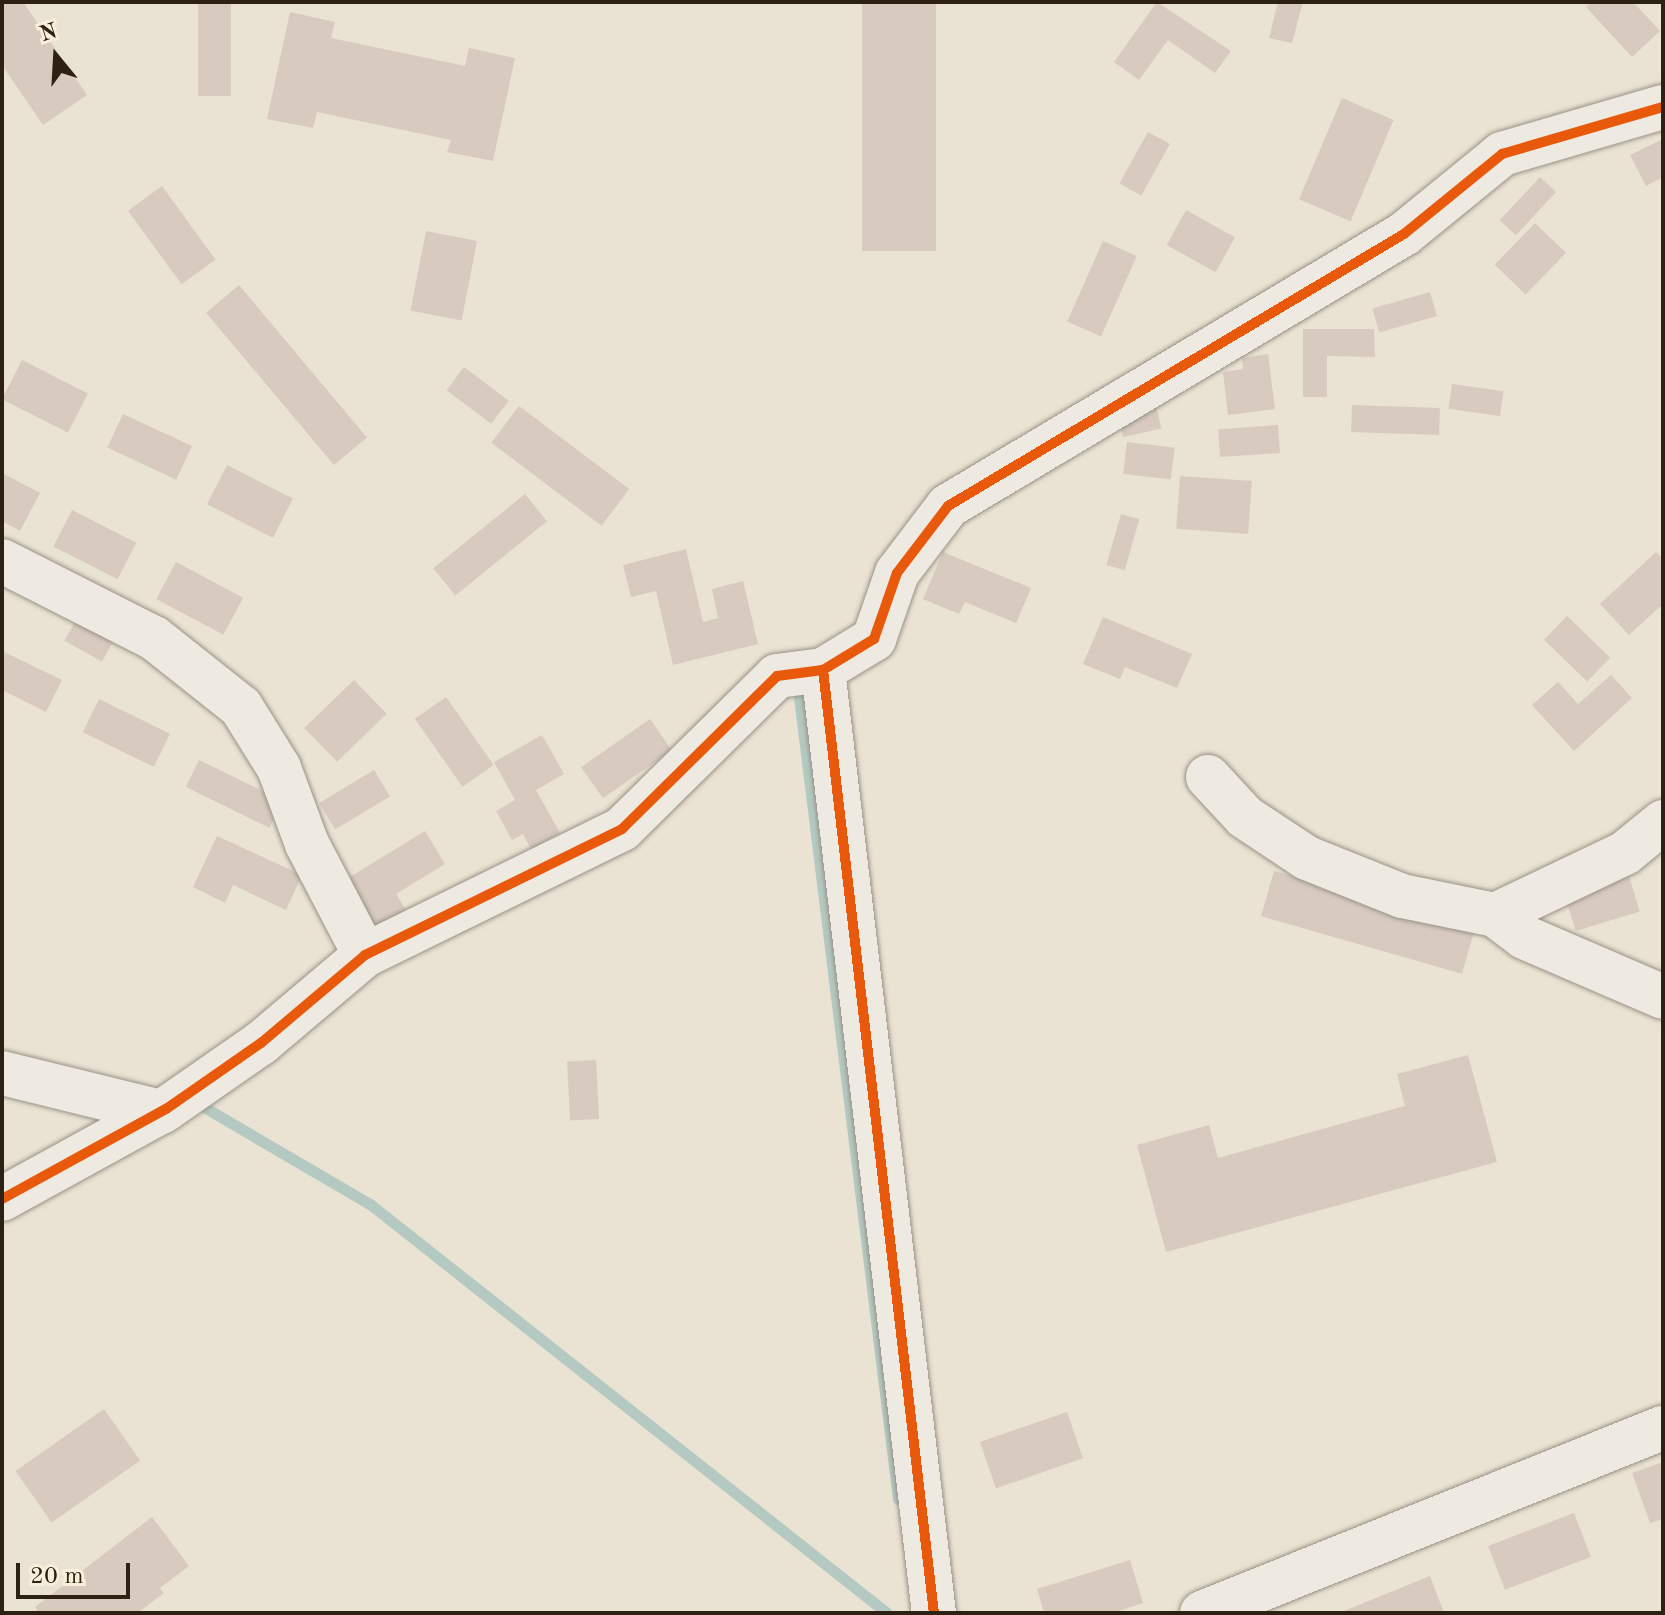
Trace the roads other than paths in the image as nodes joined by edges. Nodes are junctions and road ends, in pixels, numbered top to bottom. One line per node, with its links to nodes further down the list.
1 (1663, 107): 3 (street)
2 (2, 561): 7 (street)
3 (823, 670): 7 (street); 13 (street)
4 (1208, 777): 6 (street)
5 (1663, 822): 6 (street)
6 (1495, 915): 8 (street)
7 (365, 955): 10 (street)
8 (1663, 997)
9 (2, 1073): 10 (street)
10 (163, 1110): 11 (street)
11 (2, 1199)
12 (1663, 1428): 14 (street)
13 (934, 1613)
14 (1202, 1613)

